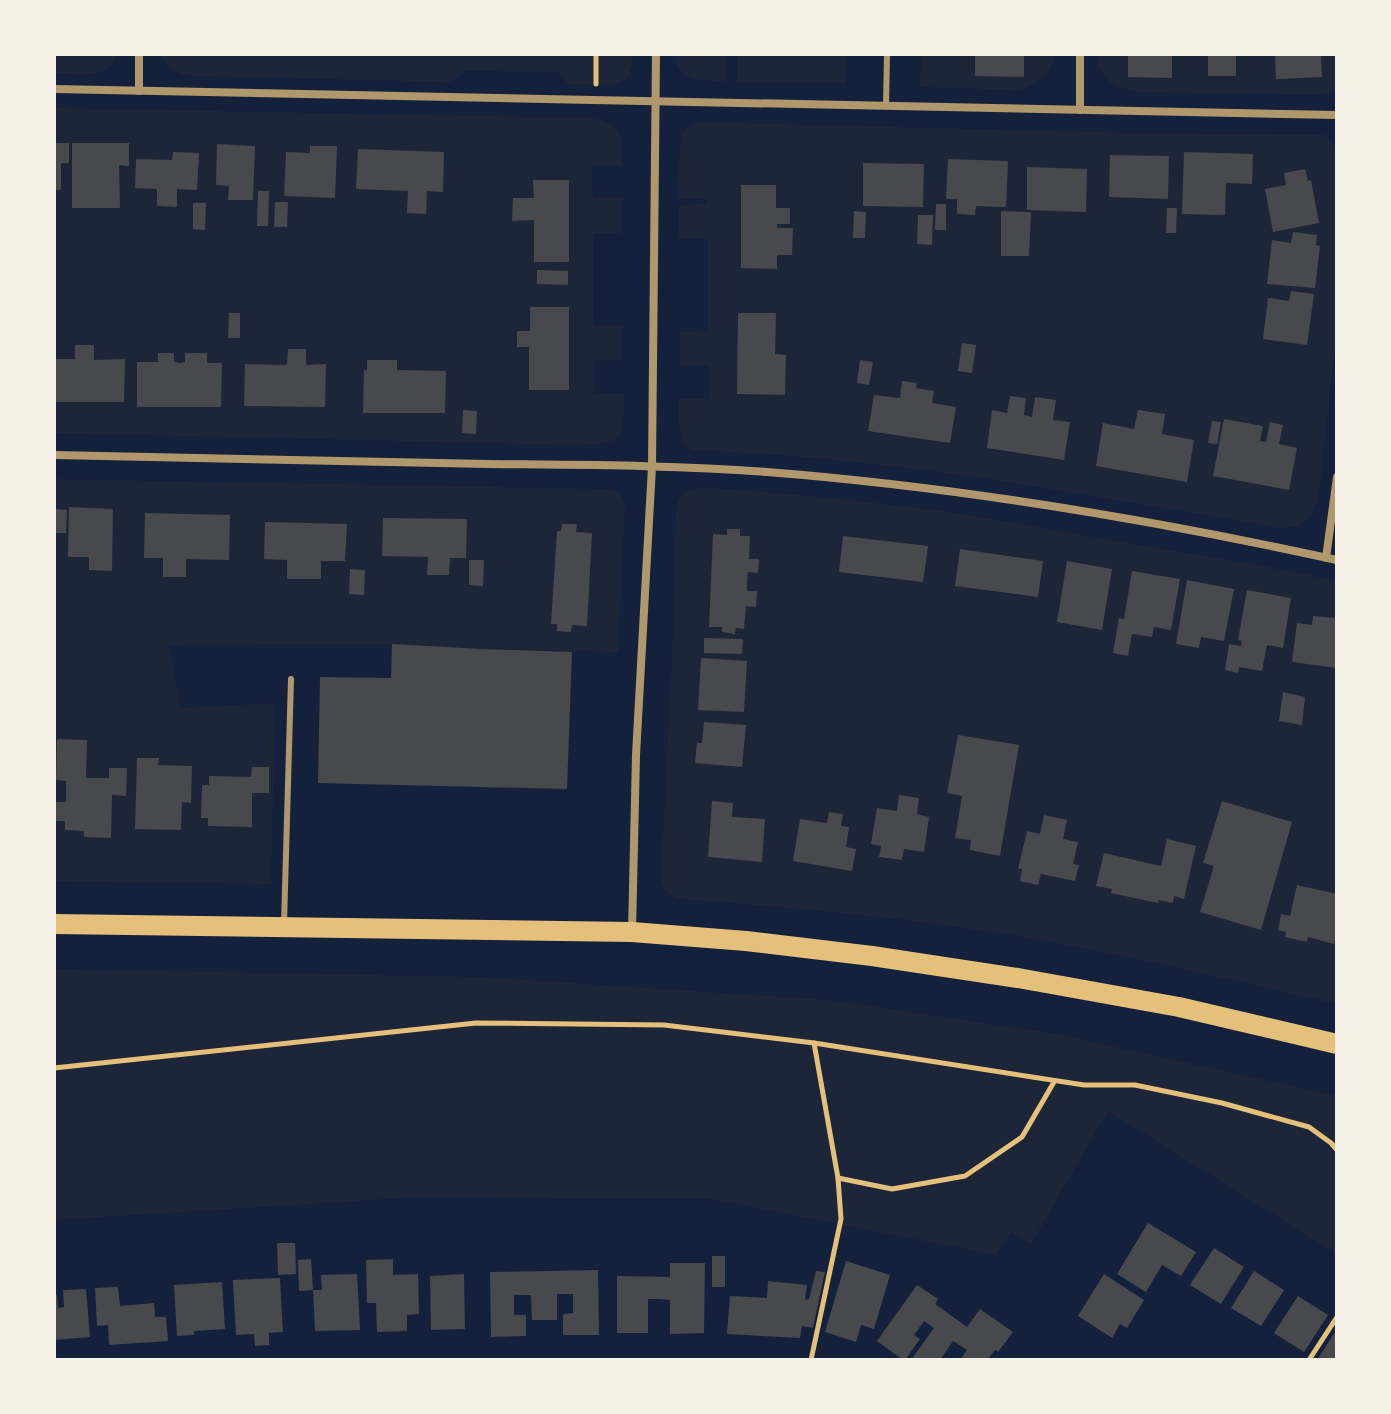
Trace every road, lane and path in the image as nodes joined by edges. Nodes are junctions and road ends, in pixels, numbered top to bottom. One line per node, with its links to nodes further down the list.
1 (139, 54): 7 (street)
2 (596, 54): 8 (path)
3 (656, 54): 9 (street)
4 (887, 54): 10 (lane)
5 (1080, 54): 11 (street)
6 (54, 89): 7 (street)
7 (139, 91): 8 (street)
8 (596, 101): 9 (street)
9 (656, 102): 10 (street); 14 (street)
10 (886, 107): 11 (street)
11 (1080, 110): 12 (street)
12 (1337, 115)
13 (54, 455): 14 (street)
14 (652, 467): 16 (street); 21 (street)
15 (1337, 477): 16 (street)
16 (1326, 558): 17 (street)
17 (1337, 560)
18 (291, 679): 20 (lane)
19 (54, 924): 20 (main road)
20 (284, 928): 21 (main road)
21 (632, 932): 23 (main road)
22 (814, 1043): 24 (path); 25 (path); 27 (path)
23 (1337, 1044)
24 (54, 1068)
25 (1054, 1082): 26 (path); 27 (path)
26 (1337, 1150)
27 (838, 1178): 29 (path)
28 (1337, 1317): 30 (path)
29 (811, 1360)
30 (1309, 1360)

